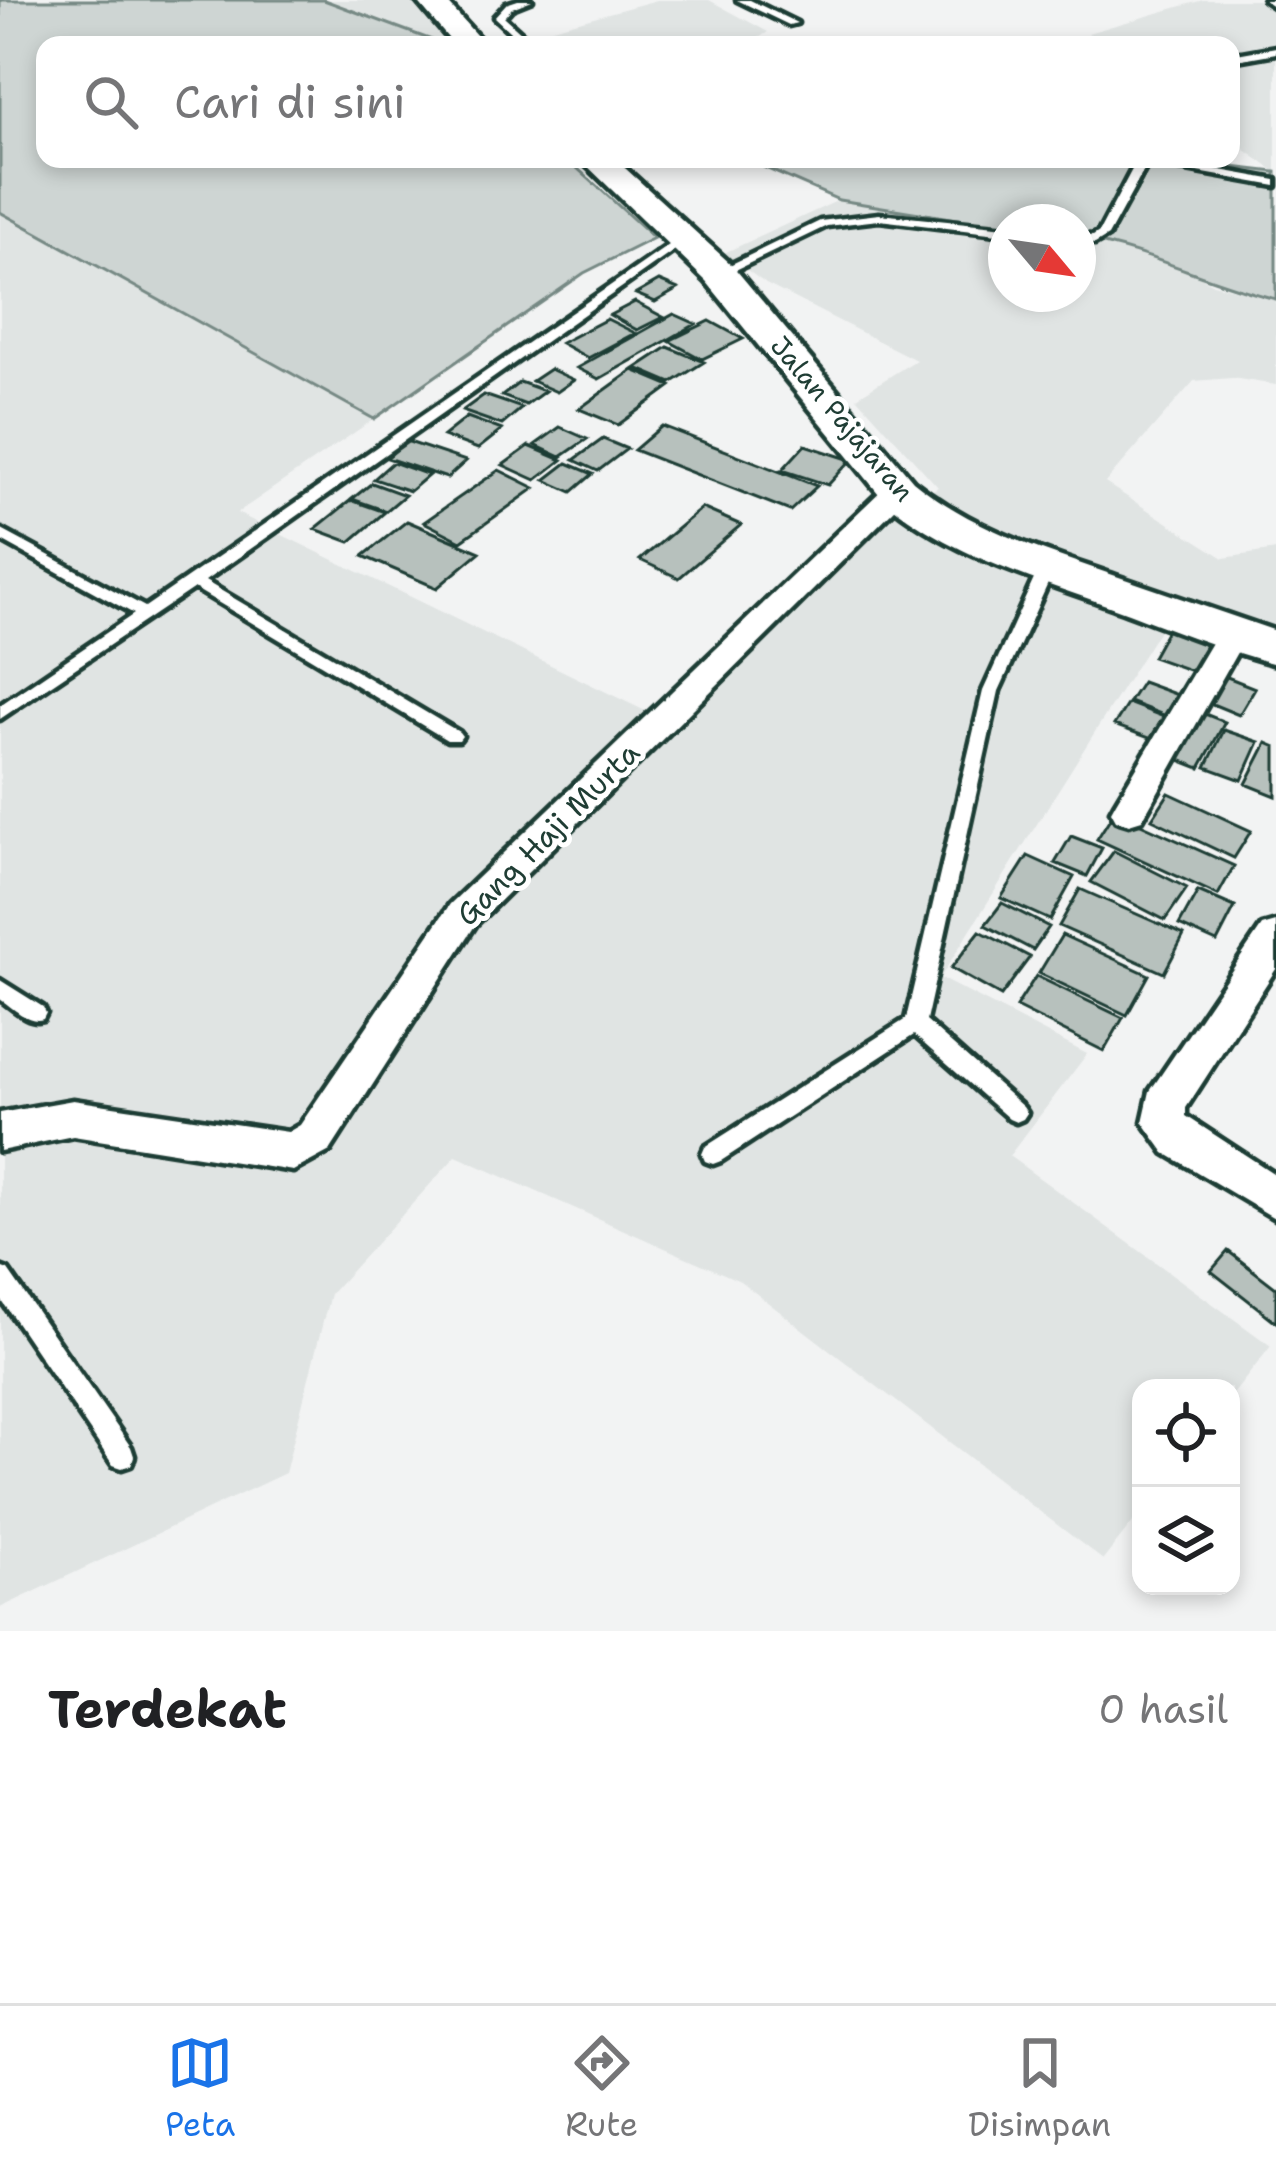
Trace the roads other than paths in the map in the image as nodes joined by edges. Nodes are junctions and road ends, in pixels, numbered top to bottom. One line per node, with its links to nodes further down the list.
1 (430, 0): 7 (main road)
2 (527, 0): 8 (lane)
3 (742, 0): 6 (lane)
4 (1269, 0): 5 (lane)
5 (1276, 5)
6 (792, 23)
7 (462, 36)
8 (520, 36)
9 (1276, 50): 10 (lane)
10 (1240, 56)
11 (606, 168): 16 (main road, Jalan Pajajaran)
12 (1138, 168): 17 (lane)
13 (1192, 168): 14 (lane)
14 (1276, 183)
15 (988, 229): 18 (lane)
16 (686, 238): 18 (main road, Jalan Pajajaran); 22 (lane)
17 (1096, 239)
18 (719, 273): 19 (main road, Jalan Pajajaran)
19 (898, 490): 21 (main road, Jalan Pajajaran); 34 (street, Gang Haji Murta)
20 (0, 534): 23 (lane)
21 (1047, 568): 24 (main road, Jalan Pajajaran); 32 (lane)
22 (194, 581): 23 (lane); 27 (lane)
23 (146, 614): 26 (lane)
24 (1232, 633): 25 (main road, Jalan Pajajaran); 28 (street)
25 (1276, 648)
26 (0, 713)
27 (453, 736)
28 (1129, 811)
29 (1276, 937): 36 (street)
30 (0, 988): 31 (lane)
31 (36, 1013)
32 (915, 1024): 33 (lane); 35 (lane)
33 (1016, 1113)
34 (0, 1132)
35 (712, 1154)
36 (1276, 1199)
37 (0, 1278): 38 (lane)
38 (122, 1456)

